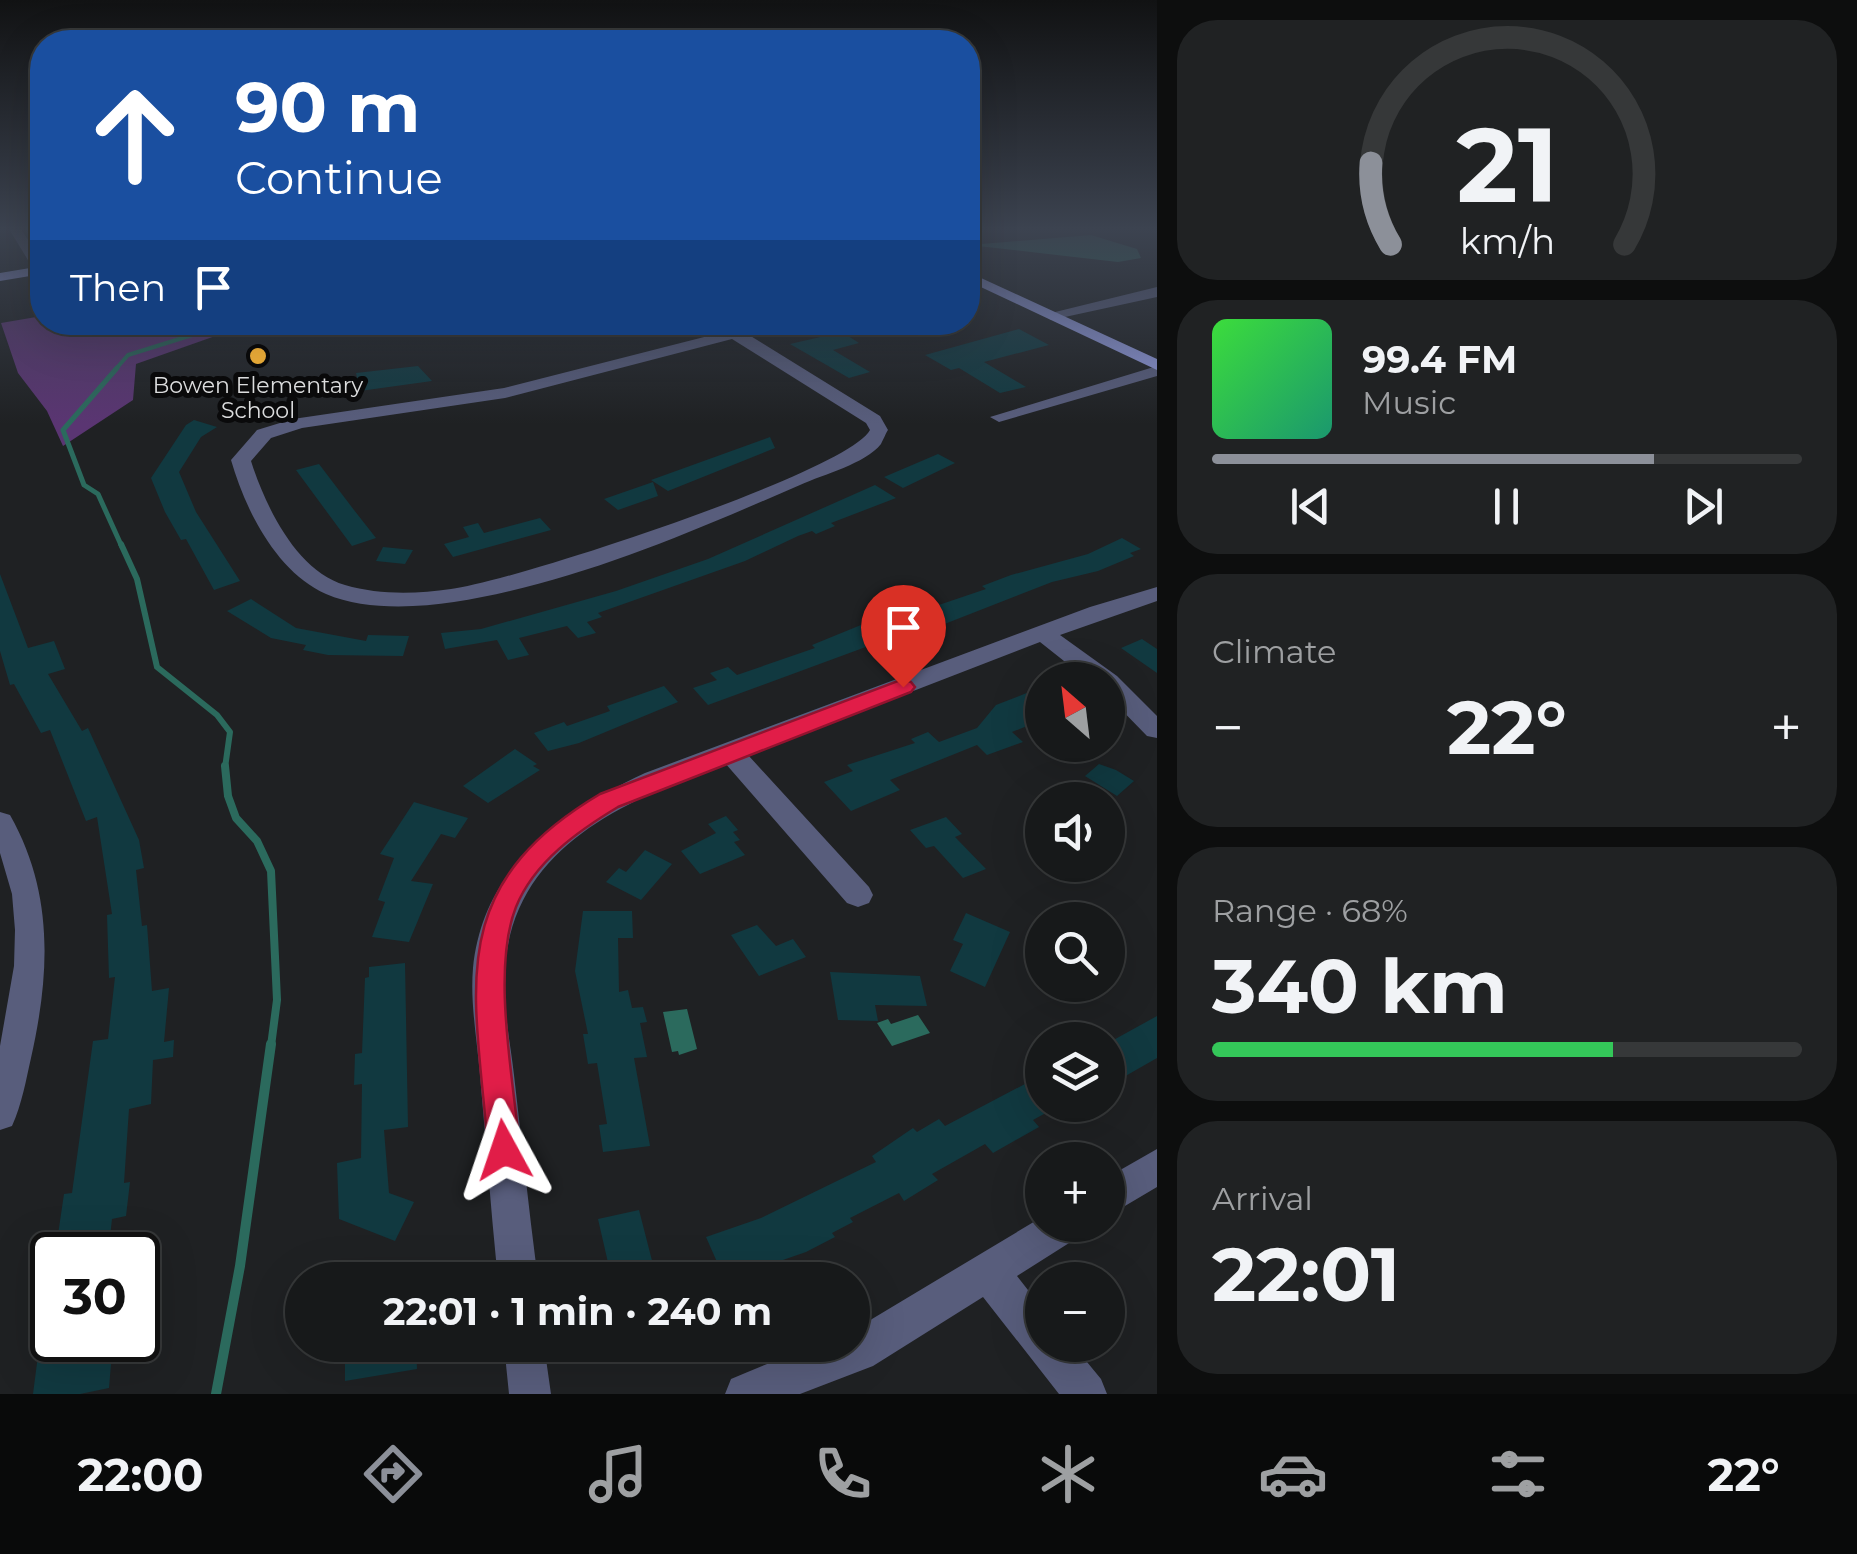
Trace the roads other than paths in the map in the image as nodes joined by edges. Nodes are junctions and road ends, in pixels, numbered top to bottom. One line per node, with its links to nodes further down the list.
1 (1003, 294): 3 (main road)
2 (1148, 294): 3 (street)
3 (1052, 315): 6 (main road)
4 (732, 335): 5 (street)
5 (738, 335)
6 (1157, 368): 7 (street)
7 (999, 416)
8 (1157, 594): 9 (street)
9 (1043, 633): 10 (street); 13 (street)
10 (1081, 662)
11 (1125, 700): 12 (street)
12 (1156, 730)
13 (730, 752): 15 (street); 21 (street)
14 (0, 822): 16 (street)
15 (858, 895)
16 (4, 1079): 17 (street)
17 (0, 1114)
18 (1157, 1166): 19 (street)
19 (1125, 1187)
20 (1037, 1242): 22 (street)
21 (516, 1262)
22 (989, 1273): 23 (street); 27 (street)
23 (1025, 1318)
24 (526, 1362): 26 (street)
25 (1060, 1362): 28 (street)
26 (530, 1394)
27 (746, 1394)
28 (1086, 1394)

